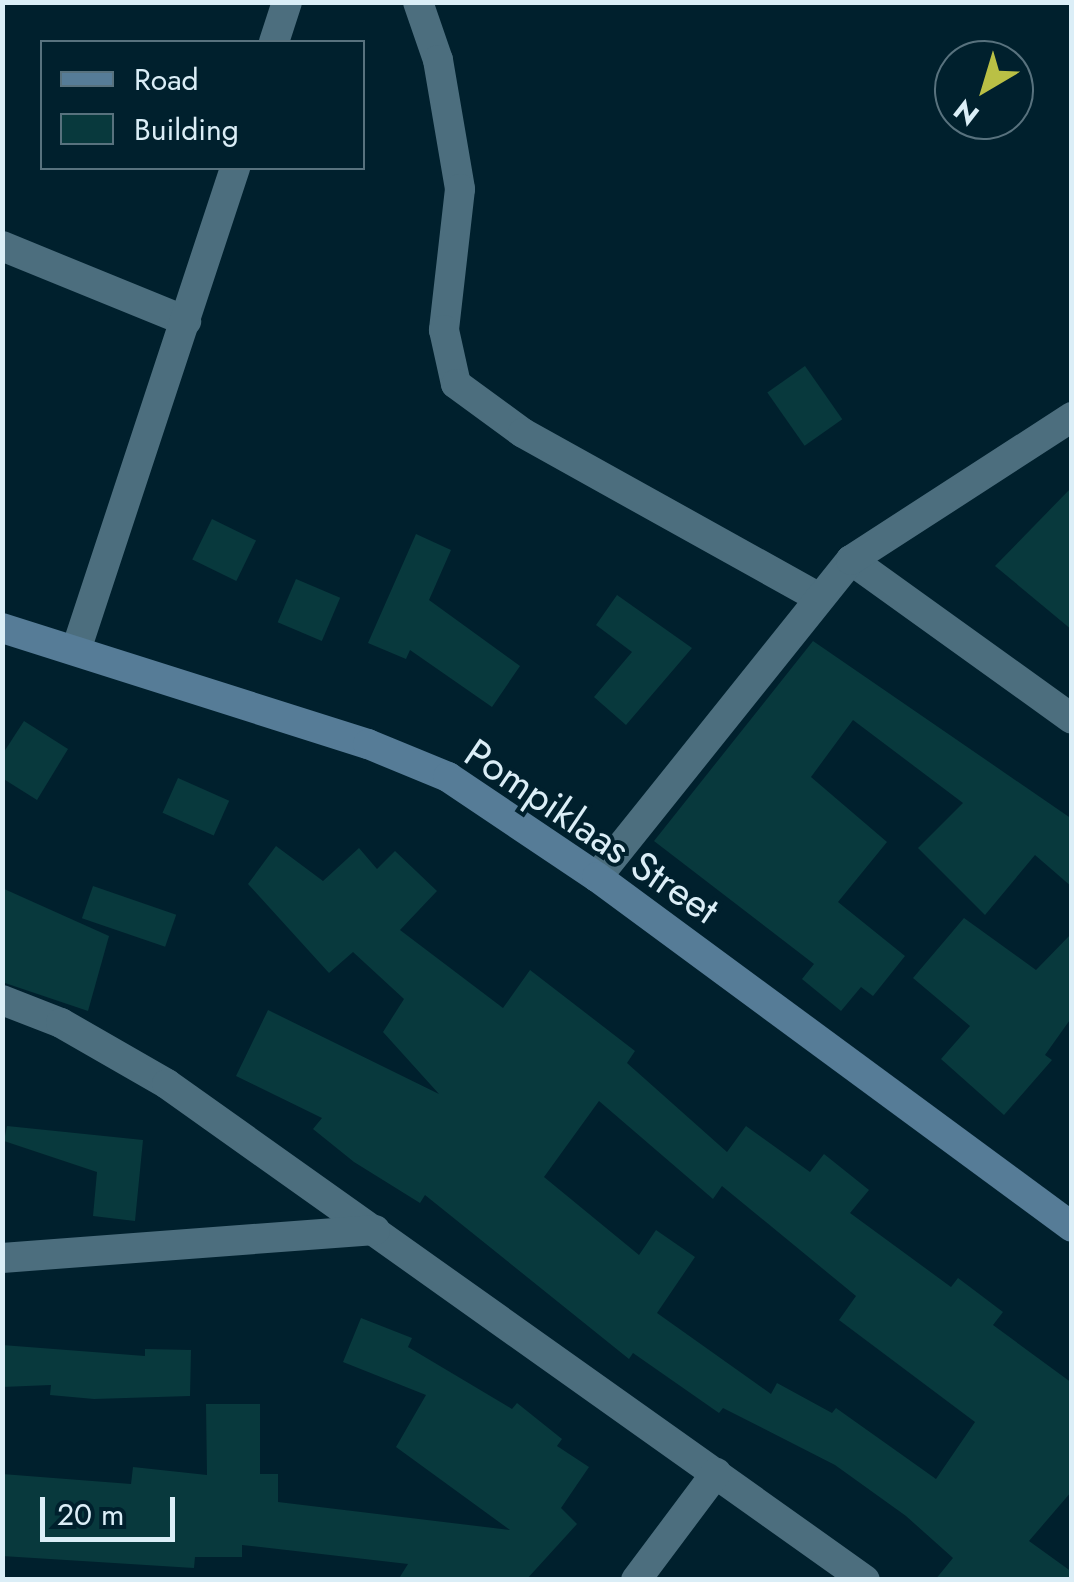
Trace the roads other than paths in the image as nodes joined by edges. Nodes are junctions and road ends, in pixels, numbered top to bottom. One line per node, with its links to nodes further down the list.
1 (287, 2): 3 (street)
2 (418, 2): 9 (street)
3 (275, 40)
4 (234, 170): 6 (street)
5 (2, 246): 6 (street)
6 (186, 320): 11 (street)
7 (1072, 417): 8 (street)
8 (851, 560): 9 (street); 12 (street)
9 (819, 598): 13 (street)
10 (2, 628): 11 (street, Pompiklaas Street)
11 (76, 650): 13 (street, Pompiklaas Street)
12 (1072, 718)
13 (597, 877): 15 (street, Pompiklaas Street)
14 (2, 1000): 16 (street)
15 (1072, 1227)
16 (375, 1230): 17 (street); 18 (street)
17 (2, 1258)
18 (716, 1473): 19 (street); 20 (street)
19 (636, 1580)
20 (865, 1580)

